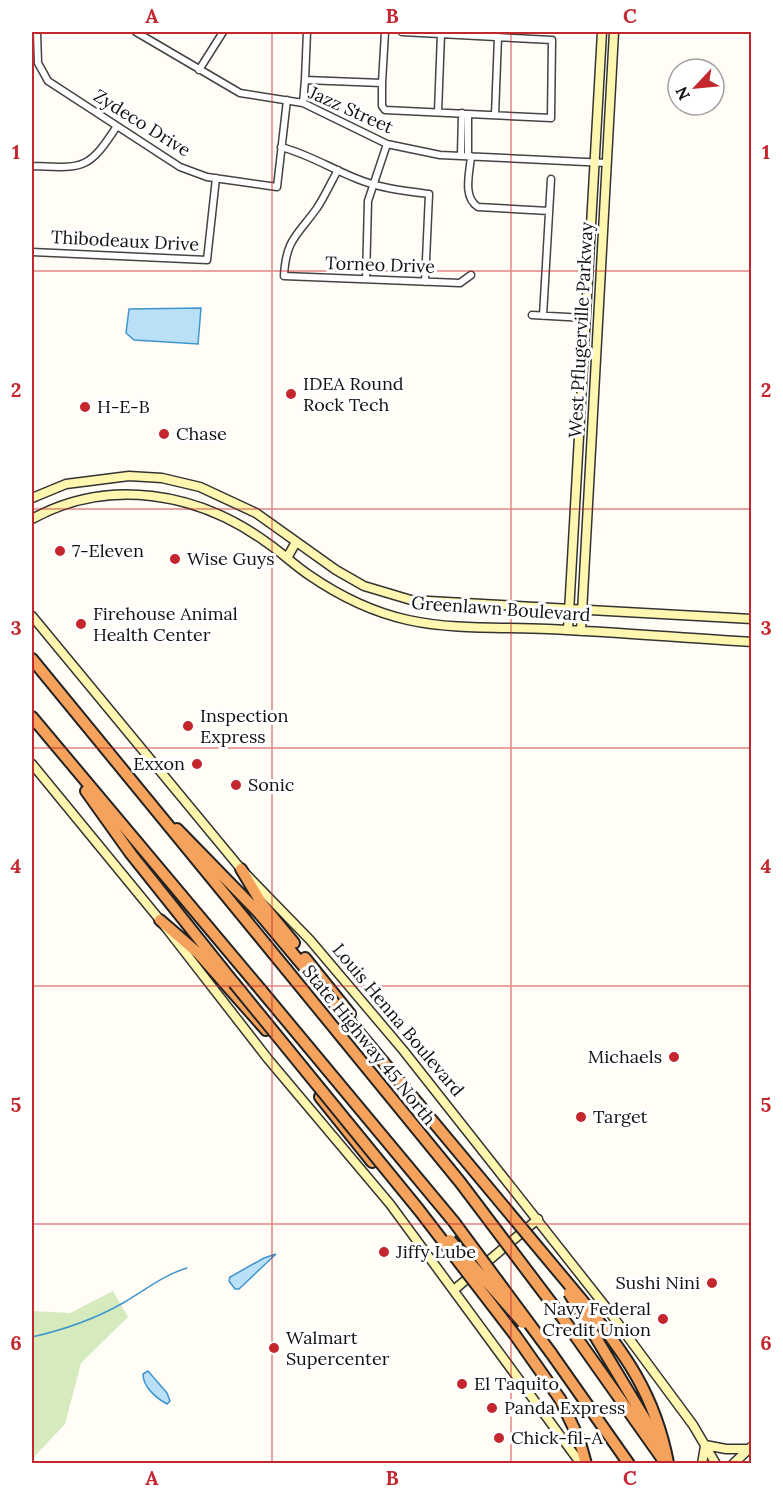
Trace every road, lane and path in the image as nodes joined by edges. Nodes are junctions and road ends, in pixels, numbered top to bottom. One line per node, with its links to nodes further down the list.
1 (37, 32): 19 (street, Zydeco Drive)
2 (136, 32): 11 (street, Jazz Street)
3 (223, 32): 11 (street)
4 (307, 32): 12 (street)
5 (385, 32): 13 (street)
6 (402, 32): 9 (street)
7 (602, 32): 24 (main road, West Pflugerville Parkway)
8 (614, 32): 23 (main road, West Pflugerville Parkway)
9 (441, 34): 10 (street); 16 (street)
10 (498, 37): 18 (street); 18 (street)
11 (199, 70): 14 (street, Jazz Street)
12 (305, 80): 13 (street); 15 (street)
13 (382, 83): 16 (street)
14 (287, 100): 15 (street, Jazz Street); 21 (street)
15 (303, 103): 20 (street, Jazz Street)
16 (438, 112): 17 (street)
17 (465, 114): 18 (street); 22 (street)
18 (495, 115)
19 (117, 126): 25 (street); 27 (street, Zydeco Drive)
20 (387, 144): 22 (street, Jazz Street); 29 (street)
21 (281, 147): 26 (street); 27 (street, Zydeco Drive)
22 (467, 156): 24 (street, Jazz Street); 30 (street)
23 (607, 163): 24 (street, Jazz Street); 39 (main road, West Pflugerville Parkway)
24 (595, 164): 37 (main road, West Pflugerville Parkway)
25 (32, 166)
26 (338, 170): 29 (street); 33 (street, Torneo Drive)
27 (216, 178): 31 (street, Thibodeaux Drive)
28 (551, 179): 30 (street)
29 (374, 184): 33 (street); 34 (street)
30 (549, 211): 36 (street)
31 (32, 252)
32 (471, 275): 34 (street, Torneo Drive)
33 (366, 279): 34 (street, Torneo Drive)
34 (425, 282)
35 (532, 315): 36 (street)
36 (543, 316): 37 (street)
37 (585, 318): 38 (main road, West Pflugerville Parkway)
38 (581, 387): 39 (main road); 44 (main road, West Pflugerville Parkway)
39 (594, 388): 45 (main road, West Pflugerville Parkway)
40 (32, 498): 42 (main road, Greenlawn Boulevard)
41 (32, 519): 43 (main road, Greenlawn Boulevard)
42 (296, 542): 43 (main road); 44 (main road, Greenlawn Boulevard)
43 (286, 558): 48 (main road, Greenlawn Boulevard)
44 (569, 608): 45 (main road, Greenlawn Boulevard); 48 (main road, West Pflugerville Parkway)
45 (582, 608): 47 (main road, Greenlawn Boulevard); 49 (main road, West Pflugerville Parkway)
46 (32, 616): 56 (main road, Louis Henna Boulevard)
47 (752, 619)
48 (568, 630): 49 (main road, Greenlawn Boulevard)
49 (581, 631): 50 (main road, Greenlawn Boulevard)
50 (752, 642)
51 (32, 659): 55 (highway, State Highway 45 North)
52 (32, 717): 53 (highway)
53 (65, 758): 60 (highway, bridge); 64 (highway, bridge)
54 (32, 764): 57 (main road)
55 (147, 798): 66 (highway, State Highway 45 North, bridge); 66 (highway, bridge)
56 (241, 869): 58 (main road, Louis Henna Boulevard); 66 (highway, bridge)
57 (160, 920): 59 (main road); 60 (highway, bridge)
58 (538, 1219): 59 (main road); 61 (main road, Louis Henna Boulevard)
59 (455, 1289): 63 (main road)
60 (551, 1353): 65 (highway)
61 (705, 1445): 62 (main road); 67 (main road); 68 (main road, Louis Henna Boulevard)
62 (751, 1448): 69 (main road); 70 (main road)
63 (581, 1464)
64 (586, 1464)
65 (629, 1464)
66 (668, 1464)
67 (702, 1464)
68 (716, 1464)
69 (733, 1464)
70 (744, 1464)

